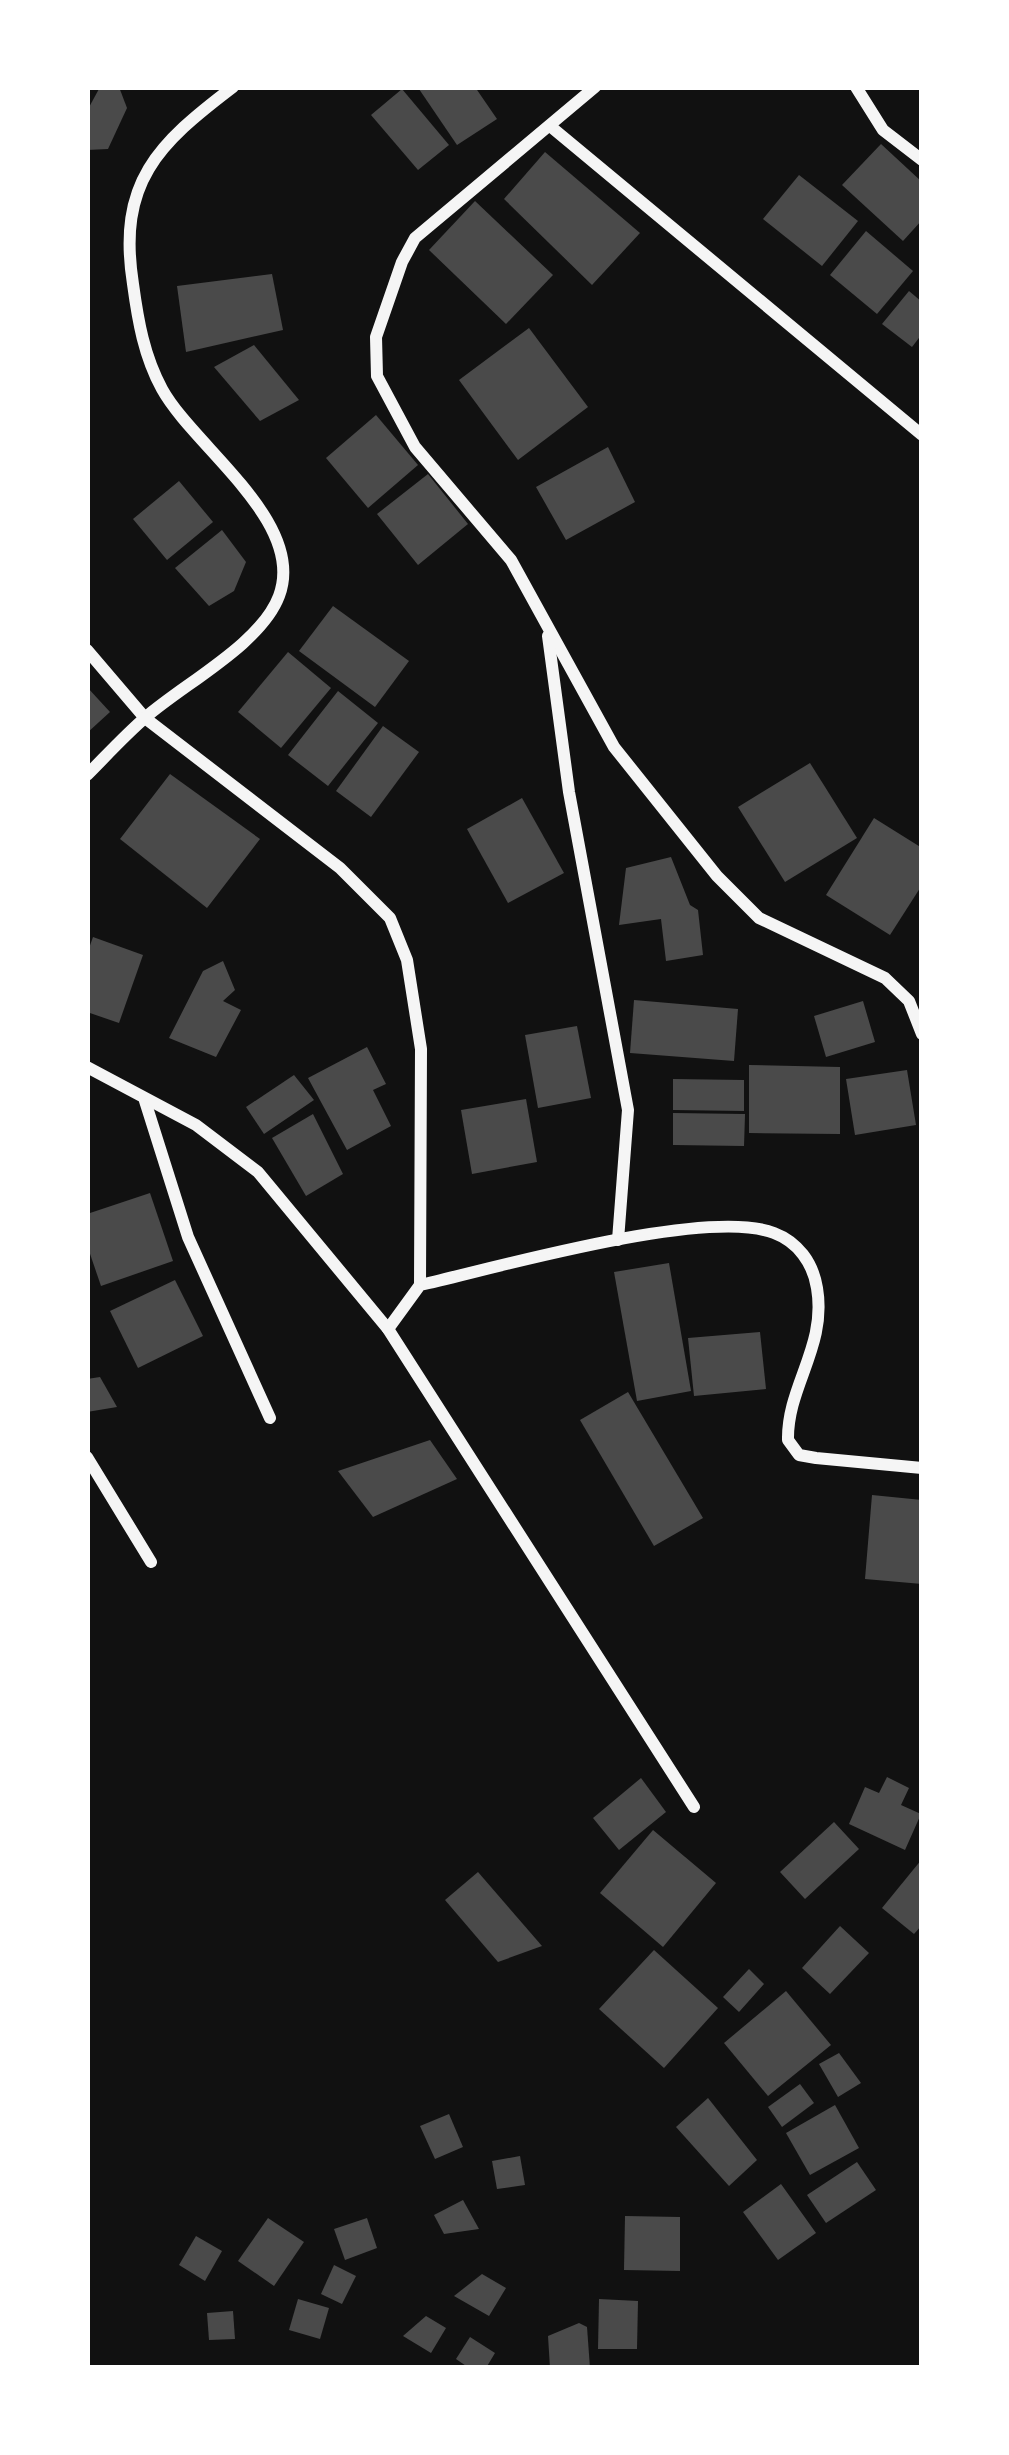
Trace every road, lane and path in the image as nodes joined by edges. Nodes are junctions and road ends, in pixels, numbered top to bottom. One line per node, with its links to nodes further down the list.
1 (233, 87): 9 (street)
2 (596, 87): 4 (street)
3 (856, 87): 5 (street)
4 (550, 126): 6 (street); 7 (street)
5 (922, 160)
6 (922, 435)
7 (547, 625): 11 (street); 14 (street)
8 (87, 650): 9 (street)
9 (146, 718): 10 (street); 15 (street)
10 (87, 775)
11 (922, 1034)
12 (87, 1067): 13 (street)
13 (145, 1102): 16 (street); 17 (street)
14 (618, 1240): 15 (street); 19 (street)
15 (420, 1285): 16 (street)
16 (388, 1328): 21 (street)
17 (270, 1418)
18 (87, 1456): 20 (street)
19 (922, 1468)
20 (151, 1562)
21 (694, 1807)

